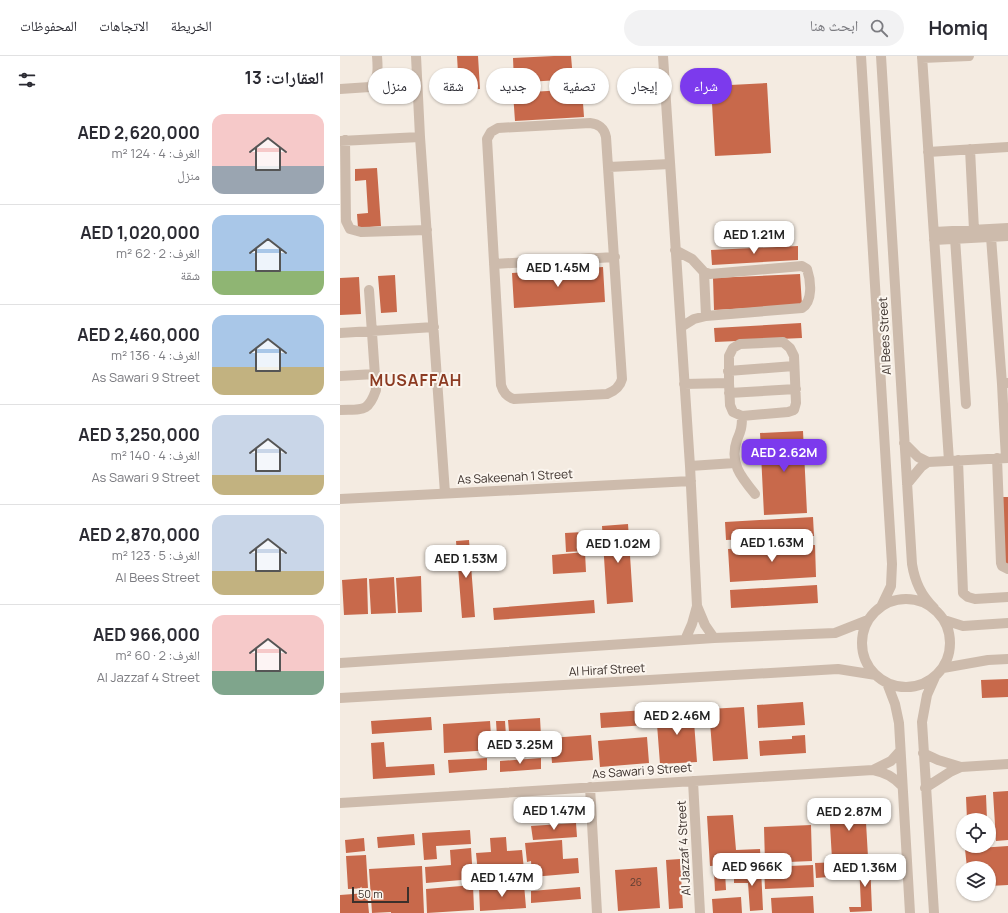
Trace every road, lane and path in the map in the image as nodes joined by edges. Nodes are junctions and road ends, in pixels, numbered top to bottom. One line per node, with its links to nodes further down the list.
1 (377, 56): 9 (street)
2 (416, 56): 10 (street)
3 (662, 56): 15 (street)
4 (861, 56): 60 (street, Al Bees Street)
5 (881, 56): 46 (street, Al Bees Street)
6 (969, 56): 8 (street)
7 (922, 57): 8 (street); 14 (street)
8 (944, 57)
9 (340, 89)
10 (420, 137): 11 (street); 18 (street)
11 (342, 140): 18 (street)
12 (1008, 147): 13 (street)
13 (970, 149): 14 (street); 19 (street)
14 (928, 152): 20 (street)
15 (670, 164): 16 (street); 24 (street)
16 (609, 167): 25 (street); 26 (street)
17 (1008, 228): 19 (street)
18 (427, 230): 30 (street)
19 (974, 230): 20 (street)
20 (934, 236): 23 (street); 48 (street)
21 (1008, 236): 22 (street)
22 (991, 237): 23 (street); 38 (street)
23 (955, 238): 42 (street)
24 (675, 250): 27 (street); 31 (street)
25 (614, 256): 26 (street); 26 (street)
26 (494, 264)
27 (704, 272): 29 (street); 29 (street)
28 (369, 290): 32 (street)
29 (706, 316): 31 (street)
30 (434, 327): 32 (street); 54 (street)
31 (681, 327): 39 (street)
32 (372, 331): 33 (street); 36 (street)
33 (340, 333)
34 (794, 366): 35 (street); 35 (street); 41 (street)
35 (728, 371): 40 (street)
36 (375, 374): 37 (street); 43 (street)
37 (340, 376)
38 (1005, 383): 45 (street)
39 (684, 384): 40 (street); 51 (street)
40 (729, 388): 41 (street); 44 (street)
41 (796, 389): 44 (street)
42 (966, 404)
43 (340, 410)
44 (742, 416): 50 (street)
45 (1006, 424): 47 (street)
46 (904, 443): 49 (street); 53 (street, Al Bees Street)
47 (1003, 458): 48 (street); 57 (street)
48 (954, 461): 49 (street); 58 (street)
49 (928, 462): 53 (street)
50 (735, 463): 51 (street); 55 (street)
51 (690, 466): 52 (street)
52 (691, 482): 54 (street, As Sakeenah 1 Street); 59 (street)
53 (907, 484): 61 (street, Al Bees Street)
54 (445, 493): 56 (street, As Sakeenah 1 Street)
55 (755, 494)
56 (340, 499)
57 (1008, 569)
58 (1008, 597)
59 (697, 606): 65 (street); 66 (street)
60 (881, 607): 61 (street); 62 (street)
61 (934, 608): 63 (street)
62 (868, 620): 65 (street, Al Hiraf Street); 70 (street)
63 (944, 620): 64 (street); 69 (street)
64 (1008, 623)
65 (714, 638): 66 (street, Al Hiraf Street)
66 (685, 640): 68 (street, Al Hiraf Street)
67 (1008, 658): 69 (street)
68 (340, 663)
69 (943, 668): 71 (street)
70 (876, 675): 72 (street); 73 (street, Al Hiraf Street)
71 (935, 677): 72 (street); 75 (street)
72 (887, 683): 74 (street)
73 (340, 698)
74 (900, 751): 78 (street, As Sawari 9 Street); 80 (street)
75 (923, 753): 77 (street); 82 (street)
76 (1008, 764): 77 (street)
77 (960, 767): 82 (street)
78 (873, 770): 79 (street, As Sawari 9 Street); 80 (street, As Sawari 9 Street)
79 (693, 781): 81 (street, As Sawari 9 Street); 85 (street, Al Jazzaf 4 Street)
80 (902, 786): 86 (street)
81 (590, 787): 83 (street, As Sawari 9 Street); 84 (street)
82 (925, 788): 87 (street)
83 (340, 803)
84 (597, 913)
85 (700, 913)
86 (910, 913)
87 (934, 913)

